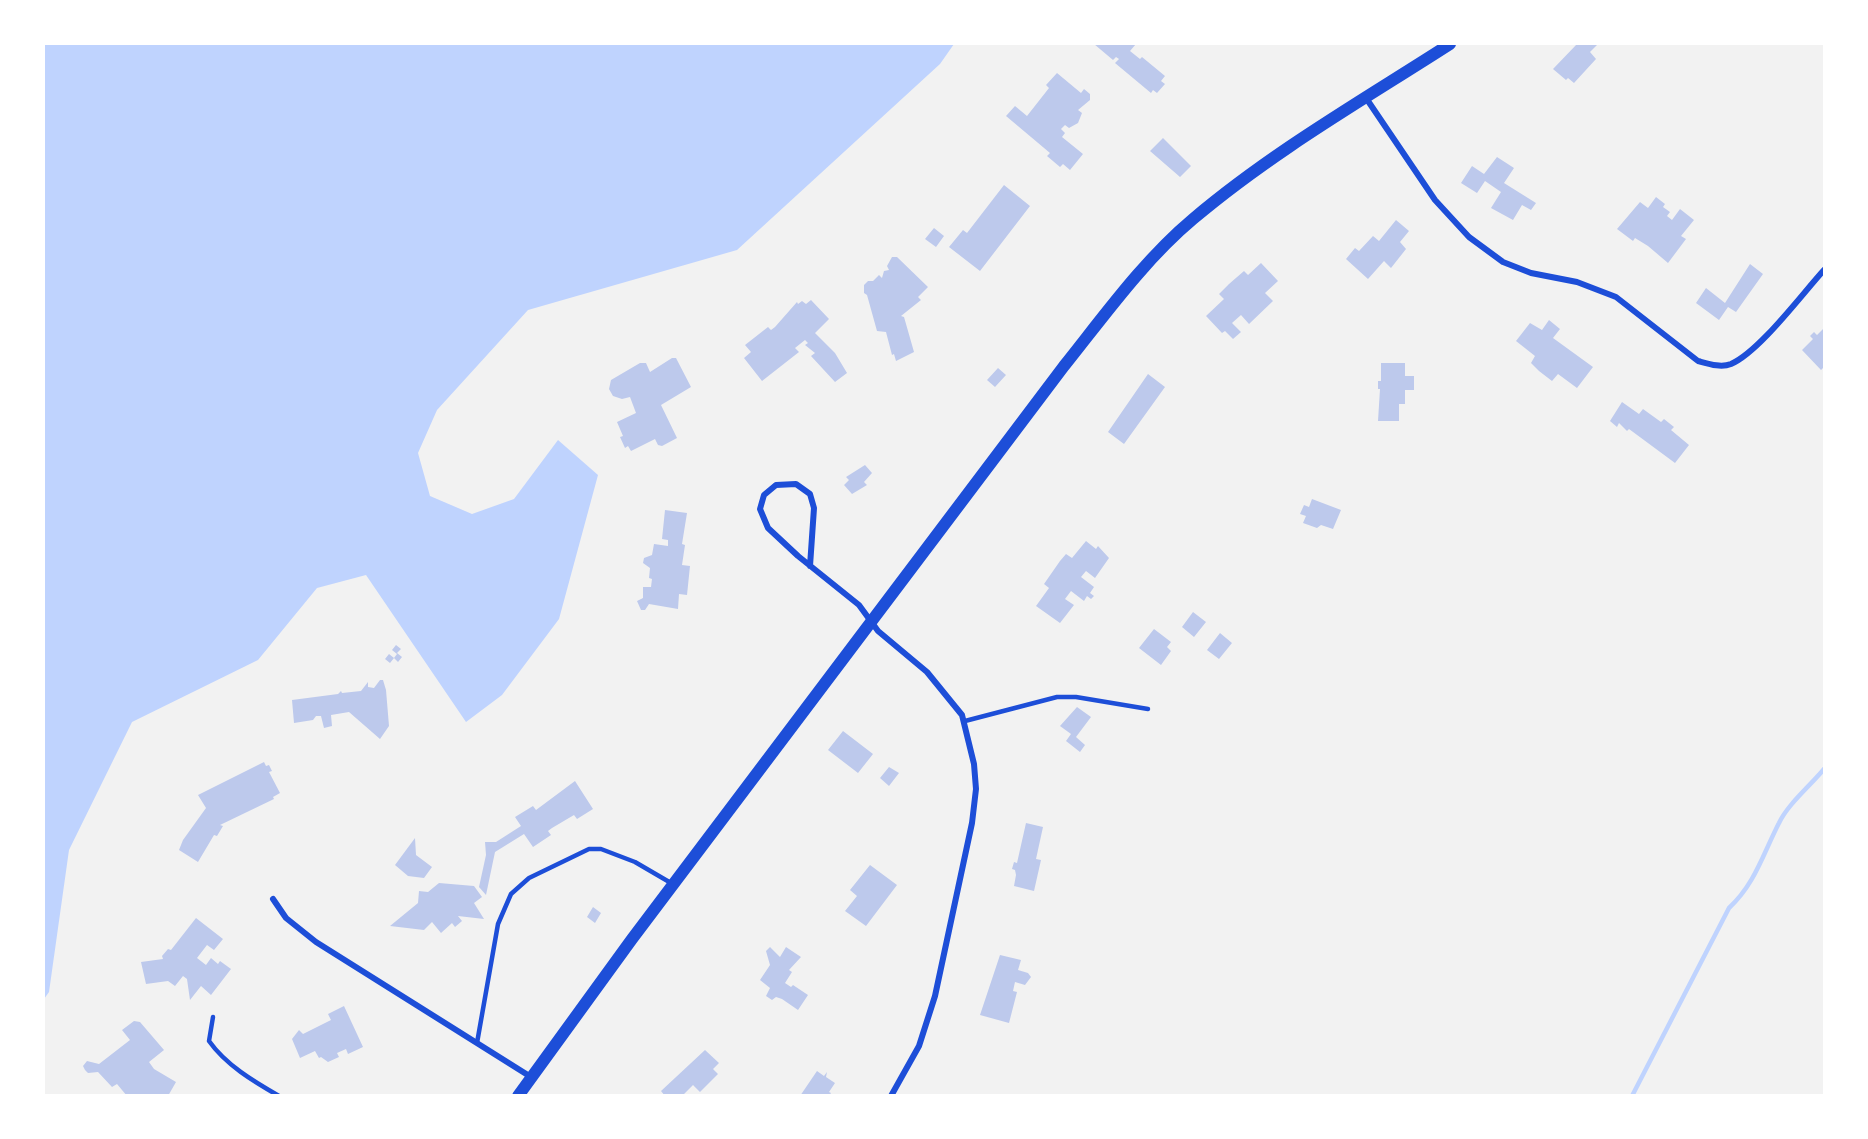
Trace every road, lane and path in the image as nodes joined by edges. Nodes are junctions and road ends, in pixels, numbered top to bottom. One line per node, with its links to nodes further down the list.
1 (1450, 44): 2 (main road)
2 (1366, 98): 3 (street); 5 (main road)
3 (1824, 270)
4 (810, 566): 4 (street); 5 (street)
5 (871, 622): 7 (street); 8 (main road)
6 (1148, 709): 7 (lane)
7 (965, 721): 15 (street)
8 (673, 884): 11 (lane); 12 (main road)
9 (273, 899): 11 (street)
10 (213, 1017): 13 (lane)
11 (477, 1043): 12 (street)
12 (531, 1077): 14 (main road)
13 (279, 1095)
14 (518, 1095)
15 (891, 1095)

